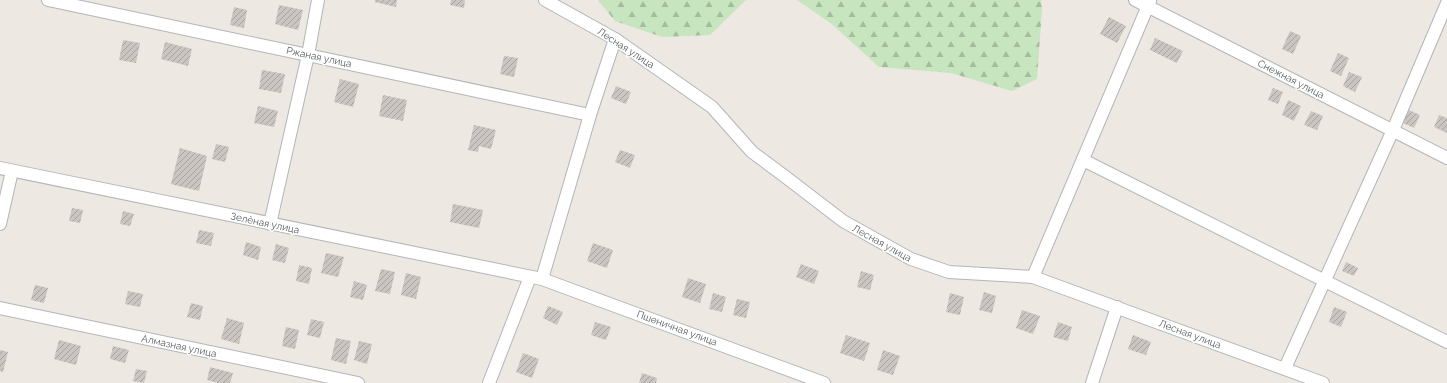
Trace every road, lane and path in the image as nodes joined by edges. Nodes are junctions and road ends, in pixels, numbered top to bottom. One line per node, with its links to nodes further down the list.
1 (48, 0): 8 (street, Ржаная улица)
2 (318, 0): 8 (street)
3 (545, 0): 7 (street, Лесная улица)
4 (1135, 0): 5 (street, Снежная улица)
5 (1149, 3): 10 (street, Снежная улица); 12 (street)
6 (1447, 3): 10 (street)
7 (615, 39): 9 (street); 17 (street, Лесная улица)
8 (308, 55): 9 (street, Ржаная улица); 15 (street)
9 (590, 115): 18 (street)
10 (1393, 130): 11 (street, Снежная улица); 19 (street)
11 (1447, 158)
12 (1082, 160): 17 (street); 19 (street)
13 (6, 169): 14 (street); 15 (street, Зелёная улица)
14 (0, 224)
15 (270, 224): 16 (street, Зелёная улица)
16 (530, 277): 18 (street, Пшеничная улица); 25 (street)
17 (1033, 278): 20 (street, Лесная улица)
18 (542, 279): 26 (street, Пшеничная улица)
19 (1324, 281): 22 (street); 23 (street)
20 (1117, 307): 23 (street, Лесная улица); 27 (street)
21 (0, 308): 24 (street, Алмазная улица)
22 (1447, 342)
23 (1284, 368): 28 (street, Лесная улица)
24 (358, 383)
25 (489, 383)
26 (824, 383)
27 (1092, 383)
28 (1324, 383)

